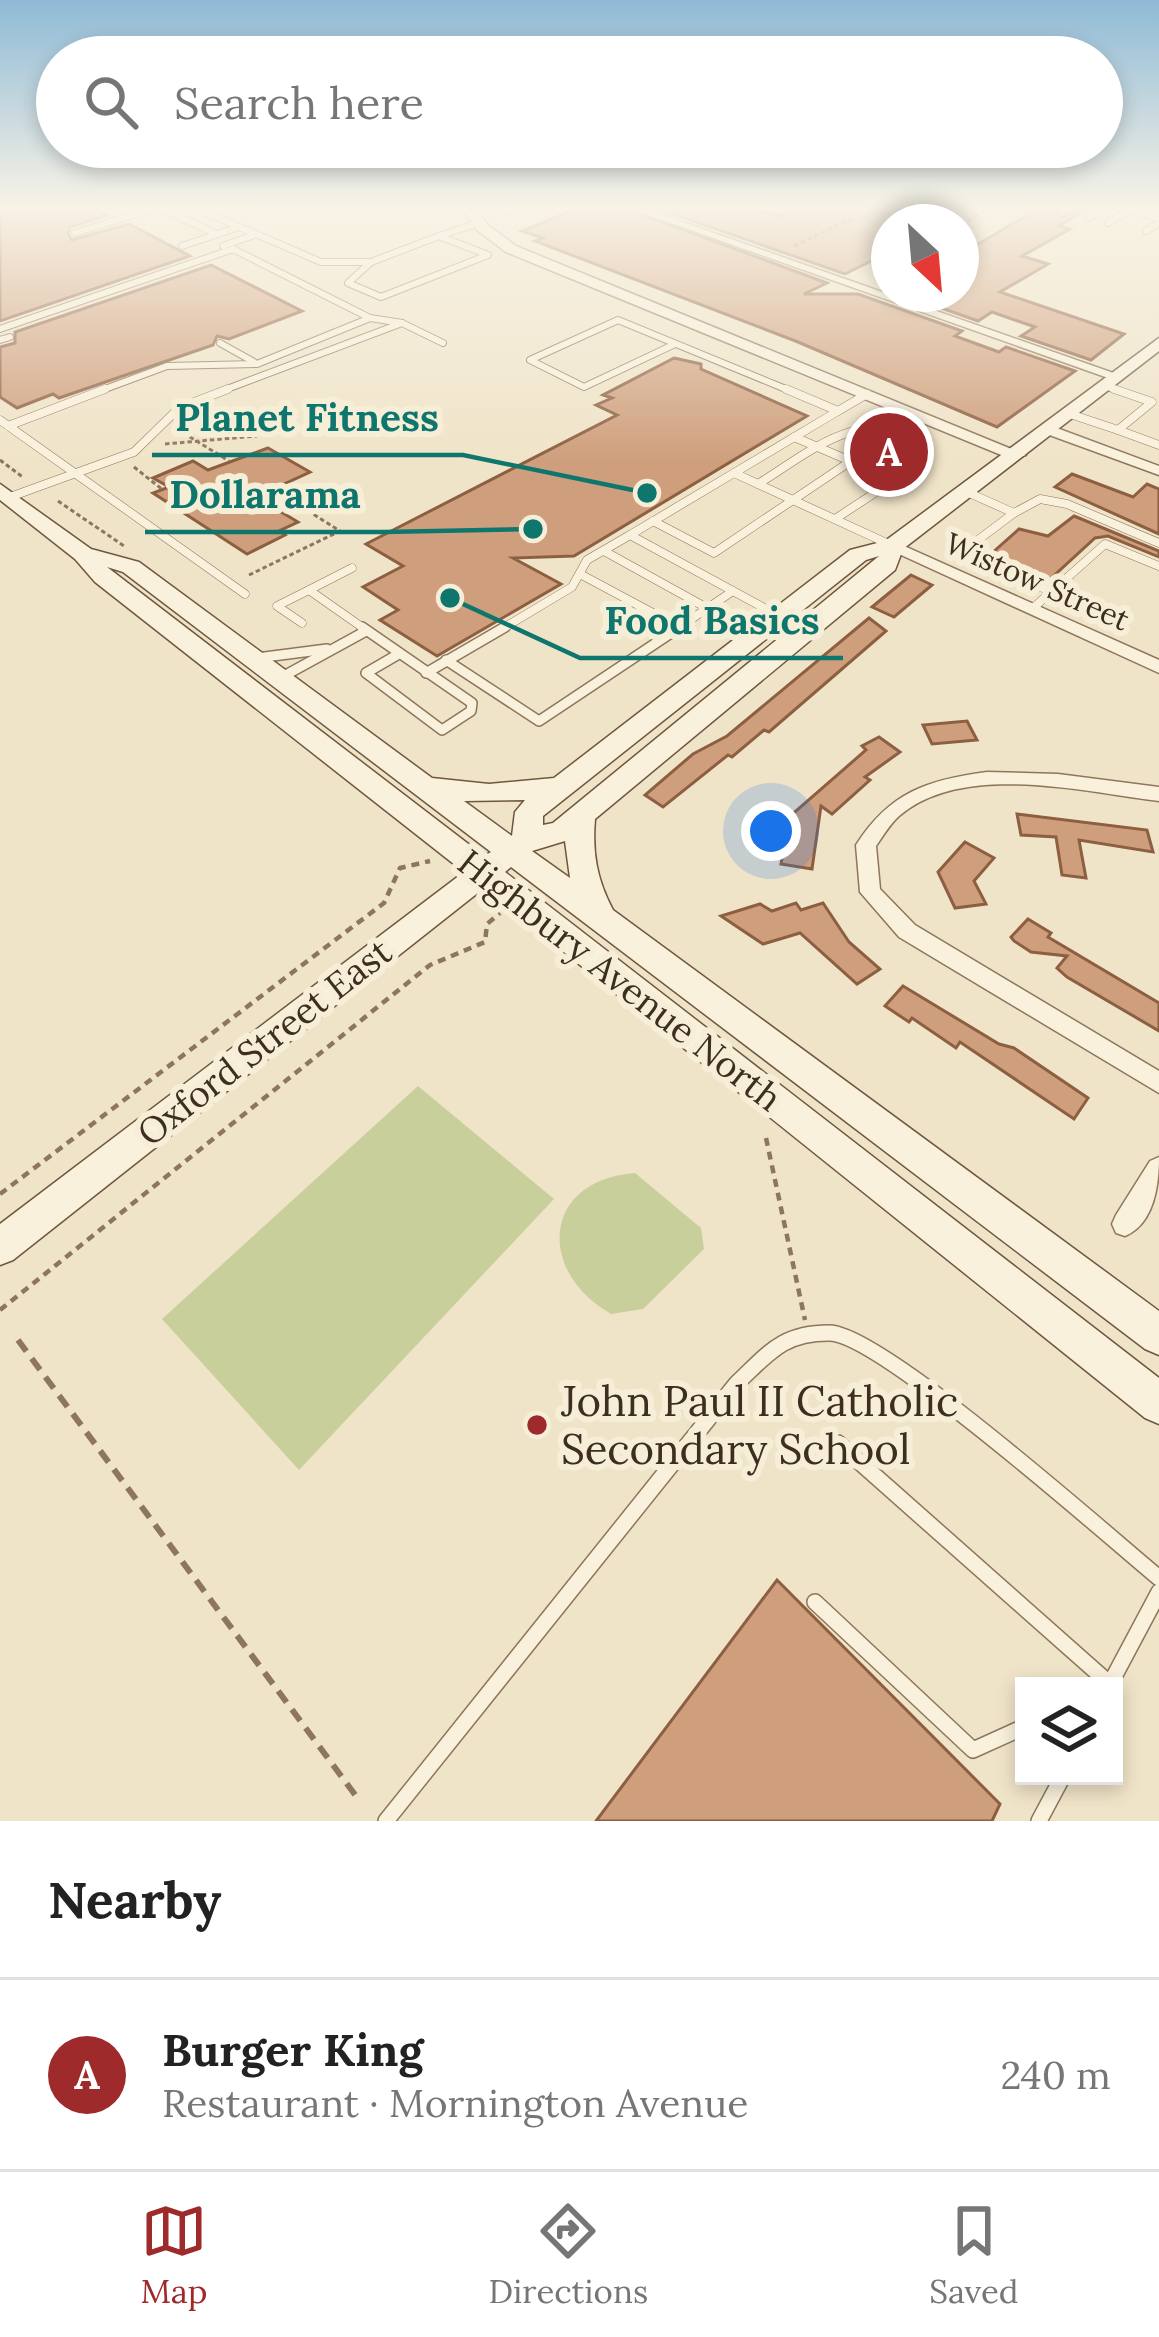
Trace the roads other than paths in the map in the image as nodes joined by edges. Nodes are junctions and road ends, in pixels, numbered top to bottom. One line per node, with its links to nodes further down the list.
1 (99, 291): 10 (lane)
2 (108, 291): 10 (lane)
3 (316, 291): 8 (lane)
4 (367, 291): 5 (lane)
5 (396, 291)
6 (614, 291): 21 (street)
7 (862, 291): 19 (street)
8 (370, 318): 9 (lane); 17 (lane)
9 (402, 322): 14 (lane); 34 (lane)
10 (0, 327)
11 (10, 337): 12 (lane)
12 (0, 340)
13 (220, 343): 17 (lane)
14 (443, 343)
15 (1159, 343): 19 (main road, Oxford Street East)
16 (675, 344): 16 (lane); 22 (lane)
17 (257, 364): 20 (lane)
18 (110, 380): 20 (lane)
19 (1110, 381): 23 (main road, Oxford Street East); 26 (lane)
20 (102, 391): 24 (lane)
21 (867, 394): 22 (lane); 30 (street)
22 (838, 411): 27 (lane)
23 (1070, 414): 25 (main road, Oxford Street East); 26 (lane)
24 (4, 423): 34 (lane)
25 (1049, 430): 30 (main road, Oxford Street East); 32 (street)
26 (1118, 430): 28 (lane)
27 (794, 437): 29 (lane); 33 (lane)
28 (1159, 445)
29 (819, 448): 31 (lane); 35 (lane); 36 (lane)
30 (1017, 455): 37 (main road, Oxford Street East)
31 (851, 461): 35 (lane); 39 (lane)
32 (1159, 471)
33 (734, 472): 36 (lane); 42 (lane)
34 (78, 475): 38 (lane); 56 (lane)
35 (895, 480): 41 (lane)
36 (758, 484): 39 (lane)
37 (967, 492): 40 (lane); 45 (main road, Oxford Street East)
38 (5, 493): 47 (main road, Highbury Avenue North)
39 (793, 500): 41 (lane); 42 (lane)
40 (1014, 513): 44 (lane); 50 (lane)
41 (836, 519): 45 (lane)
42 (653, 521): 43 (lane)
43 (630, 535): 46 (lane); 54 (lane)
44 (1159, 543)
45 (892, 546): 58 (street, Wistow Street); 59 (main road, Oxford Street East); 73 (main road, Oxford Street East)
46 (604, 550): 51 (lane); 57 (lane)
47 (82, 554): 65 (main road, Highbury Avenue North); 75 (main road, Highbury Avenue North)
48 (1159, 566): 55 (lane)
49 (352, 568): 53 (lane)
50 (1004, 571)
51 (580, 574): 61 (lane); 66 (lane)
52 (1018, 577): 55 (lane)
53 (309, 590): 60 (lane); 62 (lane)
54 (733, 591): 57 (lane); 59 (lane)
55 (1052, 592): 58 (lane)
56 (245, 594)
57 (707, 608): 61 (lane)
58 (1032, 609): 67 (street, Wistow Street)
59 (779, 616): 71 (main road, Oxford Street East)
60 (302, 623)
61 (679, 627): 66 (lane)
62 (366, 632): 63 (lane); 64 (lane)
63 (331, 649): 65 (lane); 69 (lane)
64 (397, 655): 68 (lane); 68 (lane)
65 (254, 658): 69 (main road, Highbury Avenue North)
66 (446, 660): 68 (lane)
67 (1159, 667)
68 (426, 673)
69 (278, 678): 70 (main road, Highbury Avenue North)
70 (422, 785): 71 (main road); 74 (main road, Highbury Avenue North)
71 (561, 788): 74 (main road, Oxford Street East)
72 (1159, 794): 77 (street)
73 (582, 815): 74 (main road, Oxford Street East); 76 (main road)
74 (521, 844): 75 (main road, Oxford Street East); 76 (main road, Highbury Avenue North)
75 (483, 873): 80 (main road, Oxford Street East); 82 (main road, Highbury Avenue North)
76 (601, 916): 81 (main road, Highbury Avenue North)
77 (1159, 1083)
78 (1159, 1169): 79 (street)
79 (1125, 1224)
80 (0, 1247)
81 (1159, 1335)
82 (1159, 1404)
83 (838, 1442): 87 (lane)
84 (1159, 1578): 91 (lane)
85 (1159, 1592): 88 (lane)
86 (815, 1602): 89 (lane)
87 (1101, 1677)
88 (1114, 1677)
89 (1015, 1731)
90 (1058, 1785): 92 (lane)
91 (386, 1821)
92 (1039, 1821)

